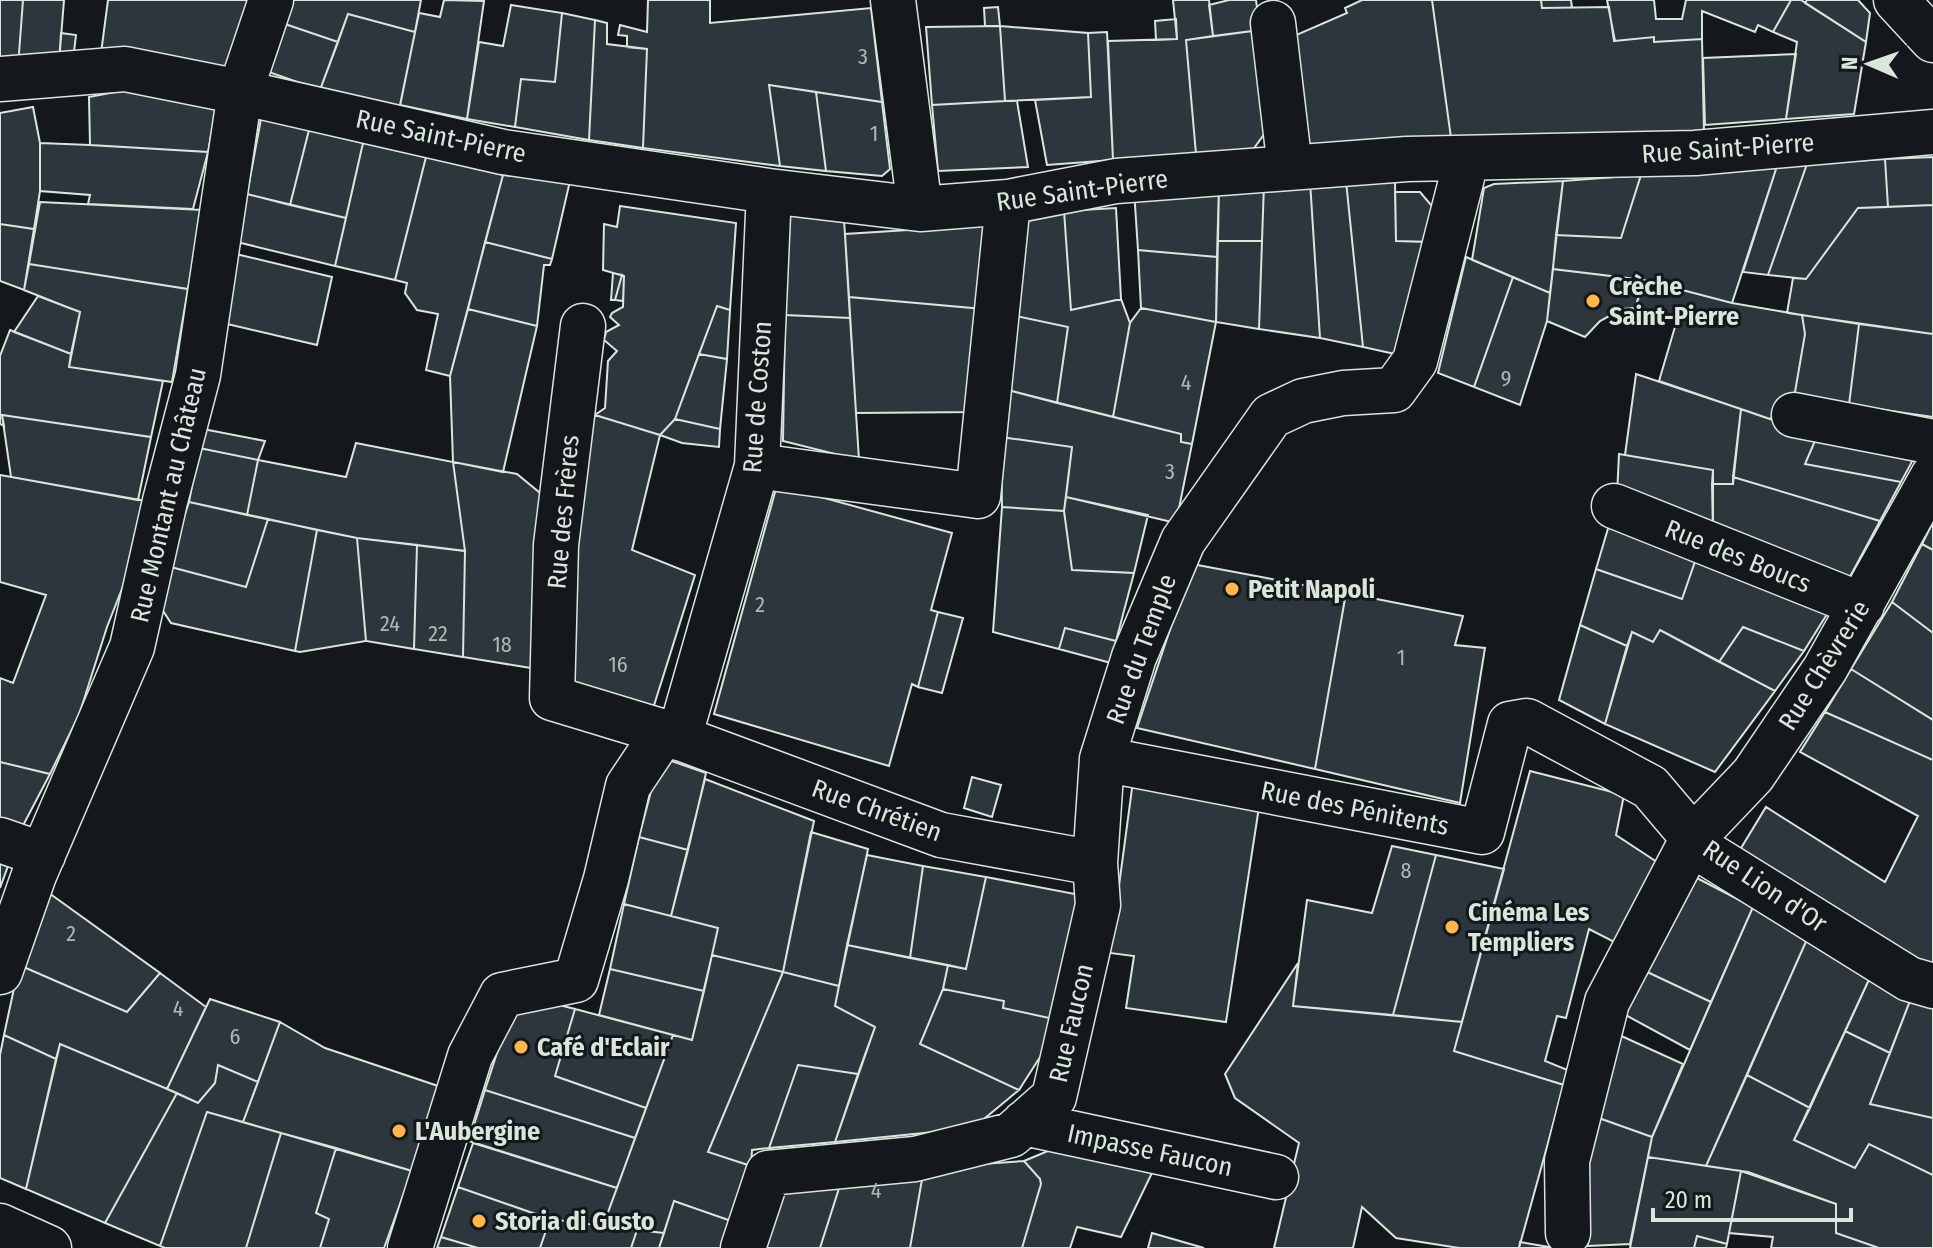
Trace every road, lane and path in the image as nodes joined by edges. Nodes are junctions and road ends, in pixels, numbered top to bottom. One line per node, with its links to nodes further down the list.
1 (271, 0): 7 (street, Rue Montant au Château)
2 (893, 0): 13 (street)
3 (1896, 0): 5 (street)
4 (1273, 23): 10 (street)
5 (1933, 40)
6 (0, 79): 7 (street, Rue Saint-Pierre)
7 (240, 92): 11 (street, Rue Saint-Pierre); 27 (street, Rue Montant au Château)
8 (1933, 132): 9 (street, Rue Saint-Pierre)
9 (1467, 158): 10 (street, Rue Saint-Pierre); 24 (street, Rue du Temple)
10 (1290, 168): 12 (street, Rue Saint-Pierre)
11 (769, 191): 13 (street, Rue Saint-Pierre); 17 (street, Rue de Coston)
12 (1008, 202): 13 (street, Rue Saint-Pierre); 17 (street)
13 (920, 209)
14 (583, 326): 21 (street, Rue des Frères)
15 (1794, 415): 16 (street)
16 (1933, 442)
17 (757, 466): 23 (street, Rue de Coston)
18 (1933, 476): 20 (street, Rue Chèvrerie)
19 (1614, 506): 20 (street, Rue des Boucs)
20 (1862, 605): 25 (street, Rue Chèvrerie)
21 (552, 698): 23 (street, Rue Chrétien)
22 (1527, 721): 24 (street, Rue des Pénitents); 25 (street, Rue Lion d'Or)
23 (672, 735): 28 (street, Rue Chrétien); 34 (street, Rue de Coston)
24 (1102, 759): 28 (street, Rue Faucon)
25 (1693, 838): 30 (street, Rue Lion d'Or); 33 (street, Rue Chèvrerie)
26 (0, 840): 27 (street)
27 (43, 855): 29 (street, Rue Montant au Château)
28 (1095, 863): 31 (street, Rue Faucon)
29 (0, 972)
30 (1933, 986)
31 (1024, 1123): 32 (street, Impasse Faucon); 35 (street, Rue Faucon)
32 (1276, 1177)
33 (1568, 1233)
34 (410, 1248)
35 (743, 1248)

